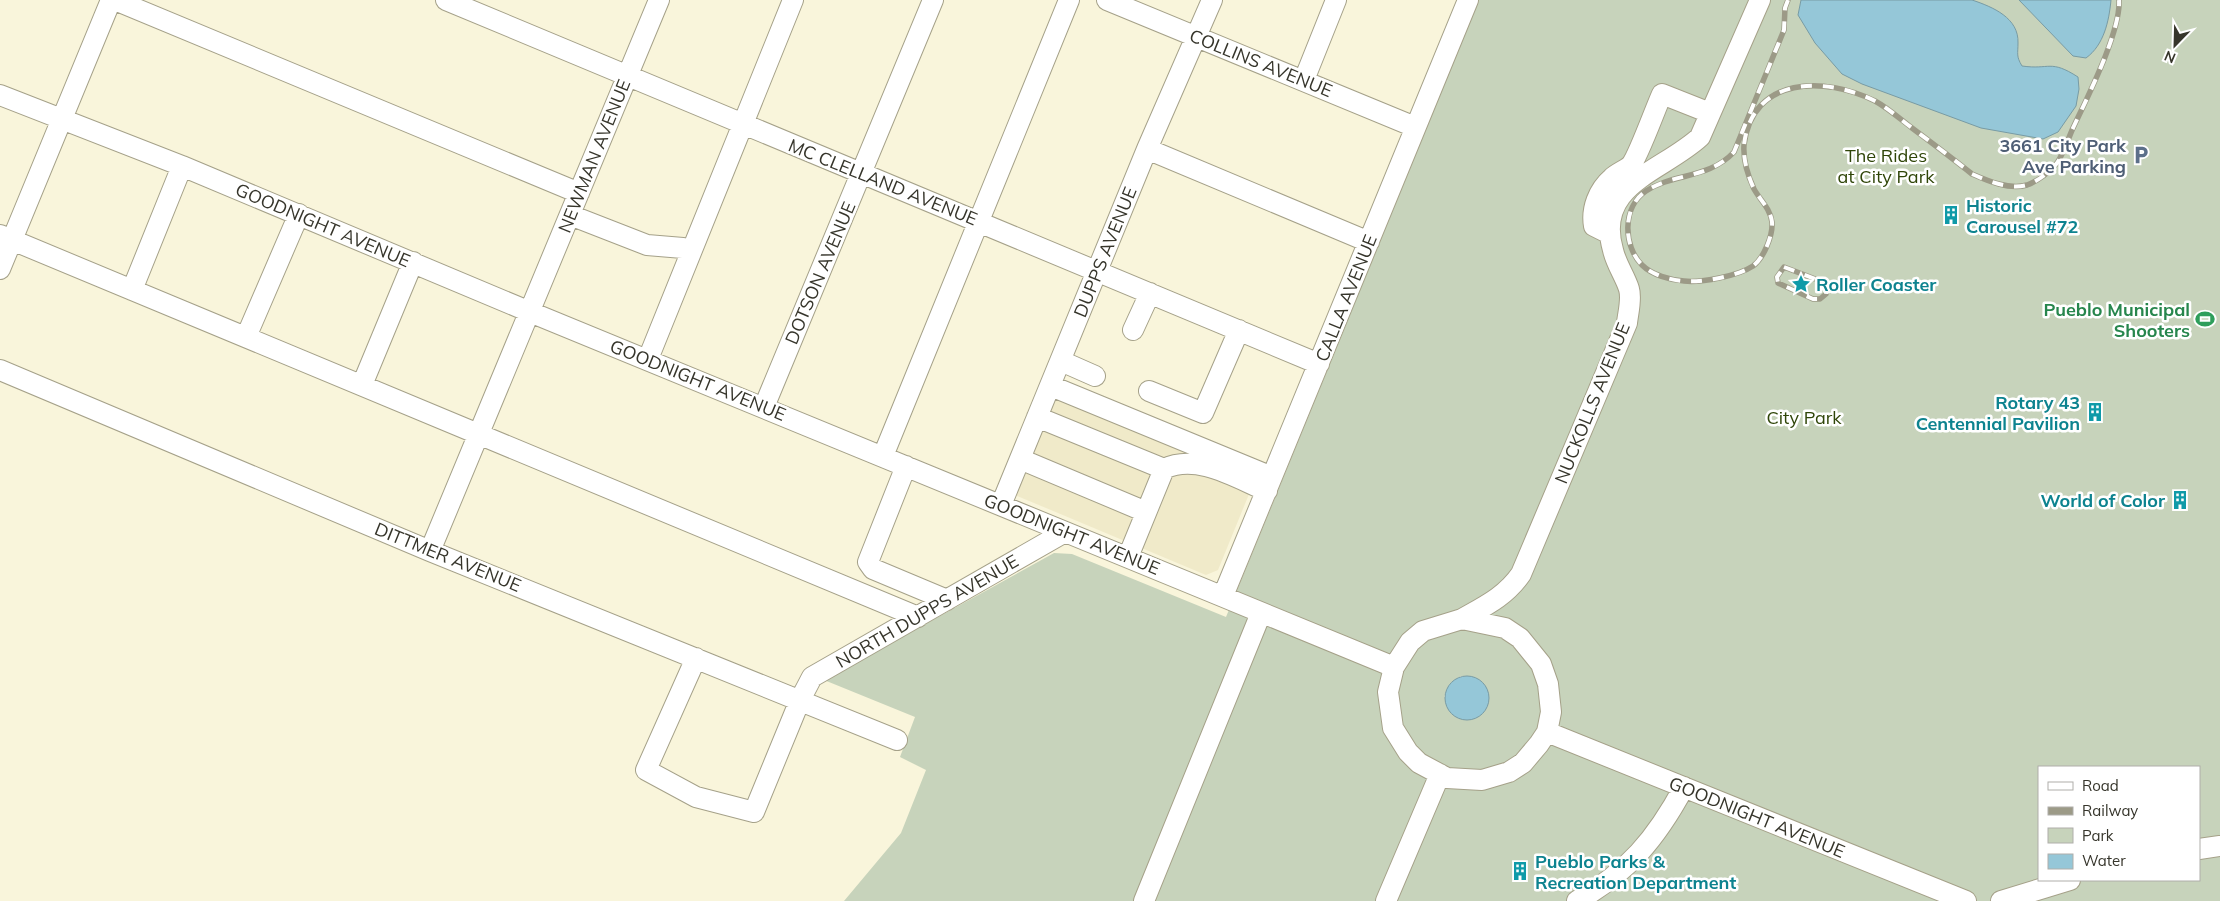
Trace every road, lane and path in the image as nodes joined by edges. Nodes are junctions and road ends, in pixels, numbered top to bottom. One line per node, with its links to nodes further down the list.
1 (111, 0): 18 (street)
2 (115, 0): 24 (street)
3 (446, 0): 14 (street, MC CLELLAND AVENUE)
4 (659, 0): 14 (street, NEWMAN AVENUE)
5 (793, 0): 19 (street)
6 (933, 0): 23 (street, DOTSON AVENUE)
7 (1069, 0): 27 (street)
8 (1107, 0): 13 (street, COLLINS AVENUE)
9 (1212, 0): 13 (street, DUPPS AVENUE)
10 (1336, 0): 15 (street)
11 (1468, 0): 20 (street, CALLA AVENUE)
12 (1760, 0): 17 (street, NUCKOLLS AVENUE)
13 (1197, 36): 15 (street, COLLINS AVENUE); 21 (street, DUPPS AVENUE)
14 (627, 75): 19 (street, MC CLELLAND AVENUE); 24 (street, NEWMAN AVENUE)
15 (1304, 80): 20 (street, COLLINS AVENUE)
16 (0, 94): 18 (street, GOODNIGHT AVENUE)
17 (1710, 113): 28 (street, NUCKOLLS AVENUE); 28 (street)
18 (61, 120): 22 (street, GOODNIGHT AVENUE); 29 (street)
19 (743, 124): 23 (street, MC CLELLAND AVENUE); 31 (street)
20 (1415, 126): 30 (street, CALLA AVENUE)
21 (1147, 150): 30 (street); 34 (street, DUPPS AVENUE)
22 (182, 166): 25 (street, GOODNIGHT AVENUE); 35 (street)
23 (861, 174): 27 (street, MC CLELLAND AVENUE); 49 (street, DOTSON AVENUE)
24 (579, 193): 26 (street, NEWMAN AVENUE)
25 (299, 214): 32 (street, GOODNIGHT AVENUE); 40 (street)
26 (570, 215): 31 (street); 37 (street, NEWMAN AVENUE)
27 (978, 222): 34 (street, MC CLELLAND AVENUE); 52 (street)
28 (1608, 233): 67 (street, NUCKOLLS AVENUE)
29 (6, 238): 33 (street); 35 (street)
30 (1369, 242): 43 (street, CALLA AVENUE)
31 (691, 251): 41 (street)
32 (413, 262): 37 (street, GOODNIGHT AVENUE); 46 (street)
33 (0, 270)
34 (1098, 271): 36 (street, MC CLELLAND AVENUE); 42 (street, DUPPS AVENUE)
35 (132, 290): 40 (street)
36 (1150, 293): 38 (street); 39 (street, MC CLELLAND AVENUE)
37 (530, 312): 41 (street, GOODNIGHT AVENUE); 51 (street, NEWMAN AVENUE)
38 (1134, 330)
39 (1239, 330): 43 (street, MC CLELLAND AVENUE); 48 (street)
40 (246, 337): 46 (street)
41 (648, 360): 49 (street, GOODNIGHT AVENUE)
42 (1061, 361): 45 (street); 47 (street, DUPPS AVENUE)
43 (1319, 364): 57 (street, CALLA AVENUE)
44 (0, 370): 61 (street, DITTMER AVENUE)
45 (1096, 376)
46 (362, 385): 51 (street)
47 (1050, 386): 50 (street, DUPPS AVENUE); 54 (street)
48 (1149, 391)
49 (764, 407): 52 (street, GOODNIGHT AVENUE)
50 (1037, 417): 53 (street, DUPPS AVENUE); 56 (street)
51 (480, 434): 61 (street, NEWMAN AVENUE); 66 (street)
52 (883, 456): 55 (street, GOODNIGHT AVENUE)
53 (1020, 459): 58 (street, DUPPS AVENUE); 59 (street)
54 (1210, 459): 56 (street); 57 (street)
55 (906, 466): 58 (street, GOODNIGHT AVENUE); 64 (street)
56 (1164, 469): 59 (street)
57 (1269, 484): 63 (street, CALLA AVENUE)
58 (1001, 505): 60 (street, GOODNIGHT AVENUE)
59 (1146, 512): 62 (street)
60 (1065, 532): 62 (street, GOODNIGHT AVENUE); 64 (street, NORTH DUPPS AVENUE)
61 (430, 551): 68 (street, DITTMER AVENUE)
62 (1128, 557): 63 (street, GOODNIGHT AVENUE)
63 (1223, 596): 65 (street, GOODNIGHT AVENUE)
64 (947, 600): 66 (street, NORTH DUPPS AVENUE)
65 (1262, 613): 69 (street, GOODNIGHT AVENUE); 78 (street)
66 (918, 617): 70 (street, NORTH DUPPS AVENUE)
67 (1462, 619): 69 (street); 71 (street)
68 (696, 658): 70 (street, DITTMER AVENUE); 70 (street, NORTH DUPPS AVENUE)
69 (1394, 666): 73 (street)
70 (800, 700): 72 (street, DITTMER AVENUE)
71 (1547, 732): 73 (street); 74 (street, GOODNIGHT AVENUE)
72 (897, 740)
73 (1440, 774): 79 (street)
74 (1684, 788): 80 (street); 81 (street, GOODNIGHT AVENUE)
75 (2220, 846): 76 (street)
76 (2200, 849)
77 (2067, 881): 82 (street)
78 (1144, 901)
79 (1386, 901)
80 (1576, 901)
81 (1966, 901)
82 (2002, 901)

